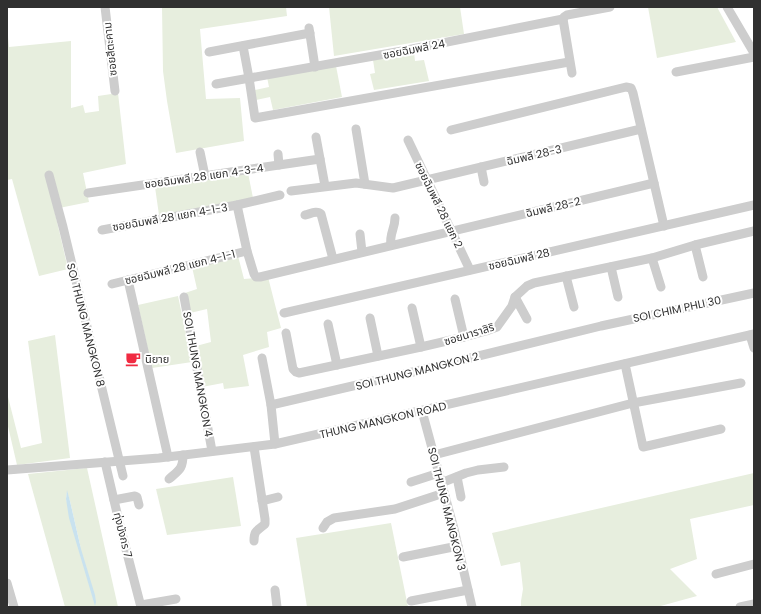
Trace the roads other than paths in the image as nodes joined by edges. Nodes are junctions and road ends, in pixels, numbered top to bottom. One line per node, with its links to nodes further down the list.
1 (105, 7): 15 (street, ซอยสีตะคาม)
2 (610, 7): 4 (street, ซอยฉิมพลี 24)
3 (727, 7): 7 (street)
4 (563, 20): 9 (street); 10 (street, ซอยฉิมพลี 24)
5 (242, 46): 6 (street); 10 (street); 13 (street)
6 (209, 52)
7 (754, 53)
8 (754, 57): 12 (street)
9 (569, 62): 11 (street); 13 (street)
10 (315, 66): 13 (street, ซอยฉิมพลี 24)
11 (572, 72)
12 (676, 72)
13 (250, 78): 14 (street, ซอยฉิมพลี 24)
14 (216, 84)
15 (115, 91)
16 (356, 129): 31 (street)
17 (641, 129): 18 (street); 25 (street, ฉิมพลี 28-3); 30 (street)
18 (451, 130)
19 (316, 138): 23 (street)
20 (408, 140): 28 (street, ซอยฉิมพลี 28 แยก 2)
21 (200, 152): 27 (street)
22 (278, 154): 24 (street)
23 (320, 159): 24 (street, ซอยฉิมพลี 28 แยก 4-3-4); 32 (street)
24 (279, 165): 27 (street, ซอยฉิมพลี 28 แยก 4-3-4)
25 (481, 167): 28 (street, ฉิมพลี 28-3); 29 (street)
26 (49, 176): 90 (street, SOI THUNG MANGKON 8)
27 (205, 176): 34 (street, ซอยฉิมพลี 28 แยก 4-3-4)
28 (427, 180): 31 (street, ฉิมพลี 28-3); 42 (street, ซอยฉิมพลี 28 แยก 2)
29 (484, 182)
30 (654, 183): 40 (street); 42 (street, ฉิมพลี 28-2)
31 (365, 184): 32 (street, ฉิมพลี 28-3)
32 (325, 186): 33 (street, ฉิมพลี 28-3)
33 (291, 191)
34 (88, 193)
35 (280, 195): 36 (street, ซอยฉิมพลี 28 แยก 4-1-3)
36 (237, 205): 41 (street, ซอยฉิมพลี 28 แยก 4-1-3); 47 (street)
37 (754, 205): 40 (street, ซอยฉิมพลี 28)
38 (305, 215): 50 (street)
39 (395, 218): 45 (street)
40 (664, 226): 52 (street, ซอยฉิมพลี 28)
41 (102, 230)
42 (451, 231): 45 (street, ฉิมพลี 28-2); 52 (street, ซอยฉิมพลี 28 แยก 2)
43 (754, 231): 46 (street, ซอยนาราสิริ)
44 (360, 234): 48 (street)
45 (391, 245): 48 (street, ฉิมพลี 28-2)
46 (695, 245): 49 (street, ซอยนาราสิริ); 54 (street)
47 (247, 251): 50 (street, ฉิมพลี 28-2); 55 (street, ซอยฉิมพลี 28 แยก 4-1-1)
48 (362, 252): 50 (street, ฉิมพลี 28-2)
49 (652, 258): 51 (street, ซอยนาราสิริ); 57 (street)
50 (333, 259)
51 (610, 267): 53 (street, ซอยนาราสิริ); 61 (street)
52 (470, 270): 65 (street, ซอยฉิมพลี 28)
53 (566, 276): 60 (street, ซอยนาราสิริ); 63 (street)
54 (703, 277)
55 (128, 280): 56 (street, ซอยฉิมพลี 28 แยก 4-1-1); 89 (street)
56 (112, 284)
57 (661, 287)
58 (754, 293): 69 (street, SOI CHIM PHLI 30)
59 (184, 297): 86 (street, SOI THUNG MANGKON 4)
60 (515, 297): 67 (street); 72 (street, ซอยนาราสิริ)
61 (618, 297)
62 (455, 299): 72 (street)
63 (574, 307)
64 (412, 308): 73 (street)
65 (284, 313)
66 (370, 318): 75 (street)
67 (527, 319)
68 (328, 324): 78 (street)
69 (601, 326): 81 (street, SOI THUNG MANGKON 2)
70 (286, 333): 78 (street, ซอยนาราสิริ)
71 (752, 334): 74 (street); 77 (street, THUNG MANGKON ROAD)
72 (464, 337): 73 (street, ซอยนาราสิริ)
73 (421, 347): 75 (street, ซอยนาราสิริ)
74 (754, 348)
75 (378, 356): 78 (street, ซอยนาราสิริ)
76 (262, 358): 81 (street)
77 (625, 364): 80 (street); 82 (street, THUNG MANGKON ROAD)
78 (337, 365)
79 (741, 383): 80 (street)
80 (633, 404): 83 (street); 88 (street)
81 (271, 405): 84 (street)
82 (422, 411): 84 (street, THUNG MANGKON ROAD); 88 (street, SOI THUNG MANGKON 3)
83 (721, 429)
84 (275, 444): 85 (street, THUNG MANGKON ROAD)
85 (254, 446): 86 (street, THUNG MANGKON ROAD); 104 (street)
86 (212, 451): 87 (street, THUNG MANGKON ROAD)
87 (183, 455): 89 (street, THUNG MANGKON ROAD); 97 (street)
88 (434, 455): 94 (street, SOI THUNG MANGKON 3)
89 (168, 457): 90 (street, THUNG MANGKON ROAD)
90 (119, 461): 91 (street, THUNG MANGKON ROAD); 95 (street, SOI THUNG MANGKON 8)
91 (105, 462): 93 (street, THUNG MANGKON ROAD); 103 (street, ทุ่งมังกร 7)
92 (504, 467): 96 (street)
93 (7, 470)
94 (439, 473): 98 (street); 99 (street, SOI THUNG MANGKON 3)
95 (123, 476)
96 (457, 477): 99 (street); 102 (street)
97 (170, 479)
98 (411, 482)
99 (441, 483): 100 (street, SOI THUNG MANGKON 3)
100 (444, 493): 106 (street); 108 (street, SOI THUNG MANGKON 3)
101 (278, 497): 104 (street)
102 (461, 497)
103 (114, 500): 105 (street); 118 (street, ทุ่งมังกร 7)
104 (262, 501): 107 (street)
105 (139, 505)
106 (323, 528)
107 (254, 541)
108 (458, 546): 109 (street); 114 (street, SOI THUNG MANGKON 3)
109 (403, 557)
110 (754, 564): 111 (street)
111 (716, 574)
112 (7, 583): 119 (street)
113 (275, 590): 120 (street)
114 (468, 590): 116 (street); 121 (street, SOI THUNG MANGKON 3)
115 (176, 599): 118 (street)
116 (411, 601)
117 (754, 604): 122 (street)
118 (141, 606)
119 (14, 607)
120 (277, 607)
121 (472, 607)
122 (740, 607)

